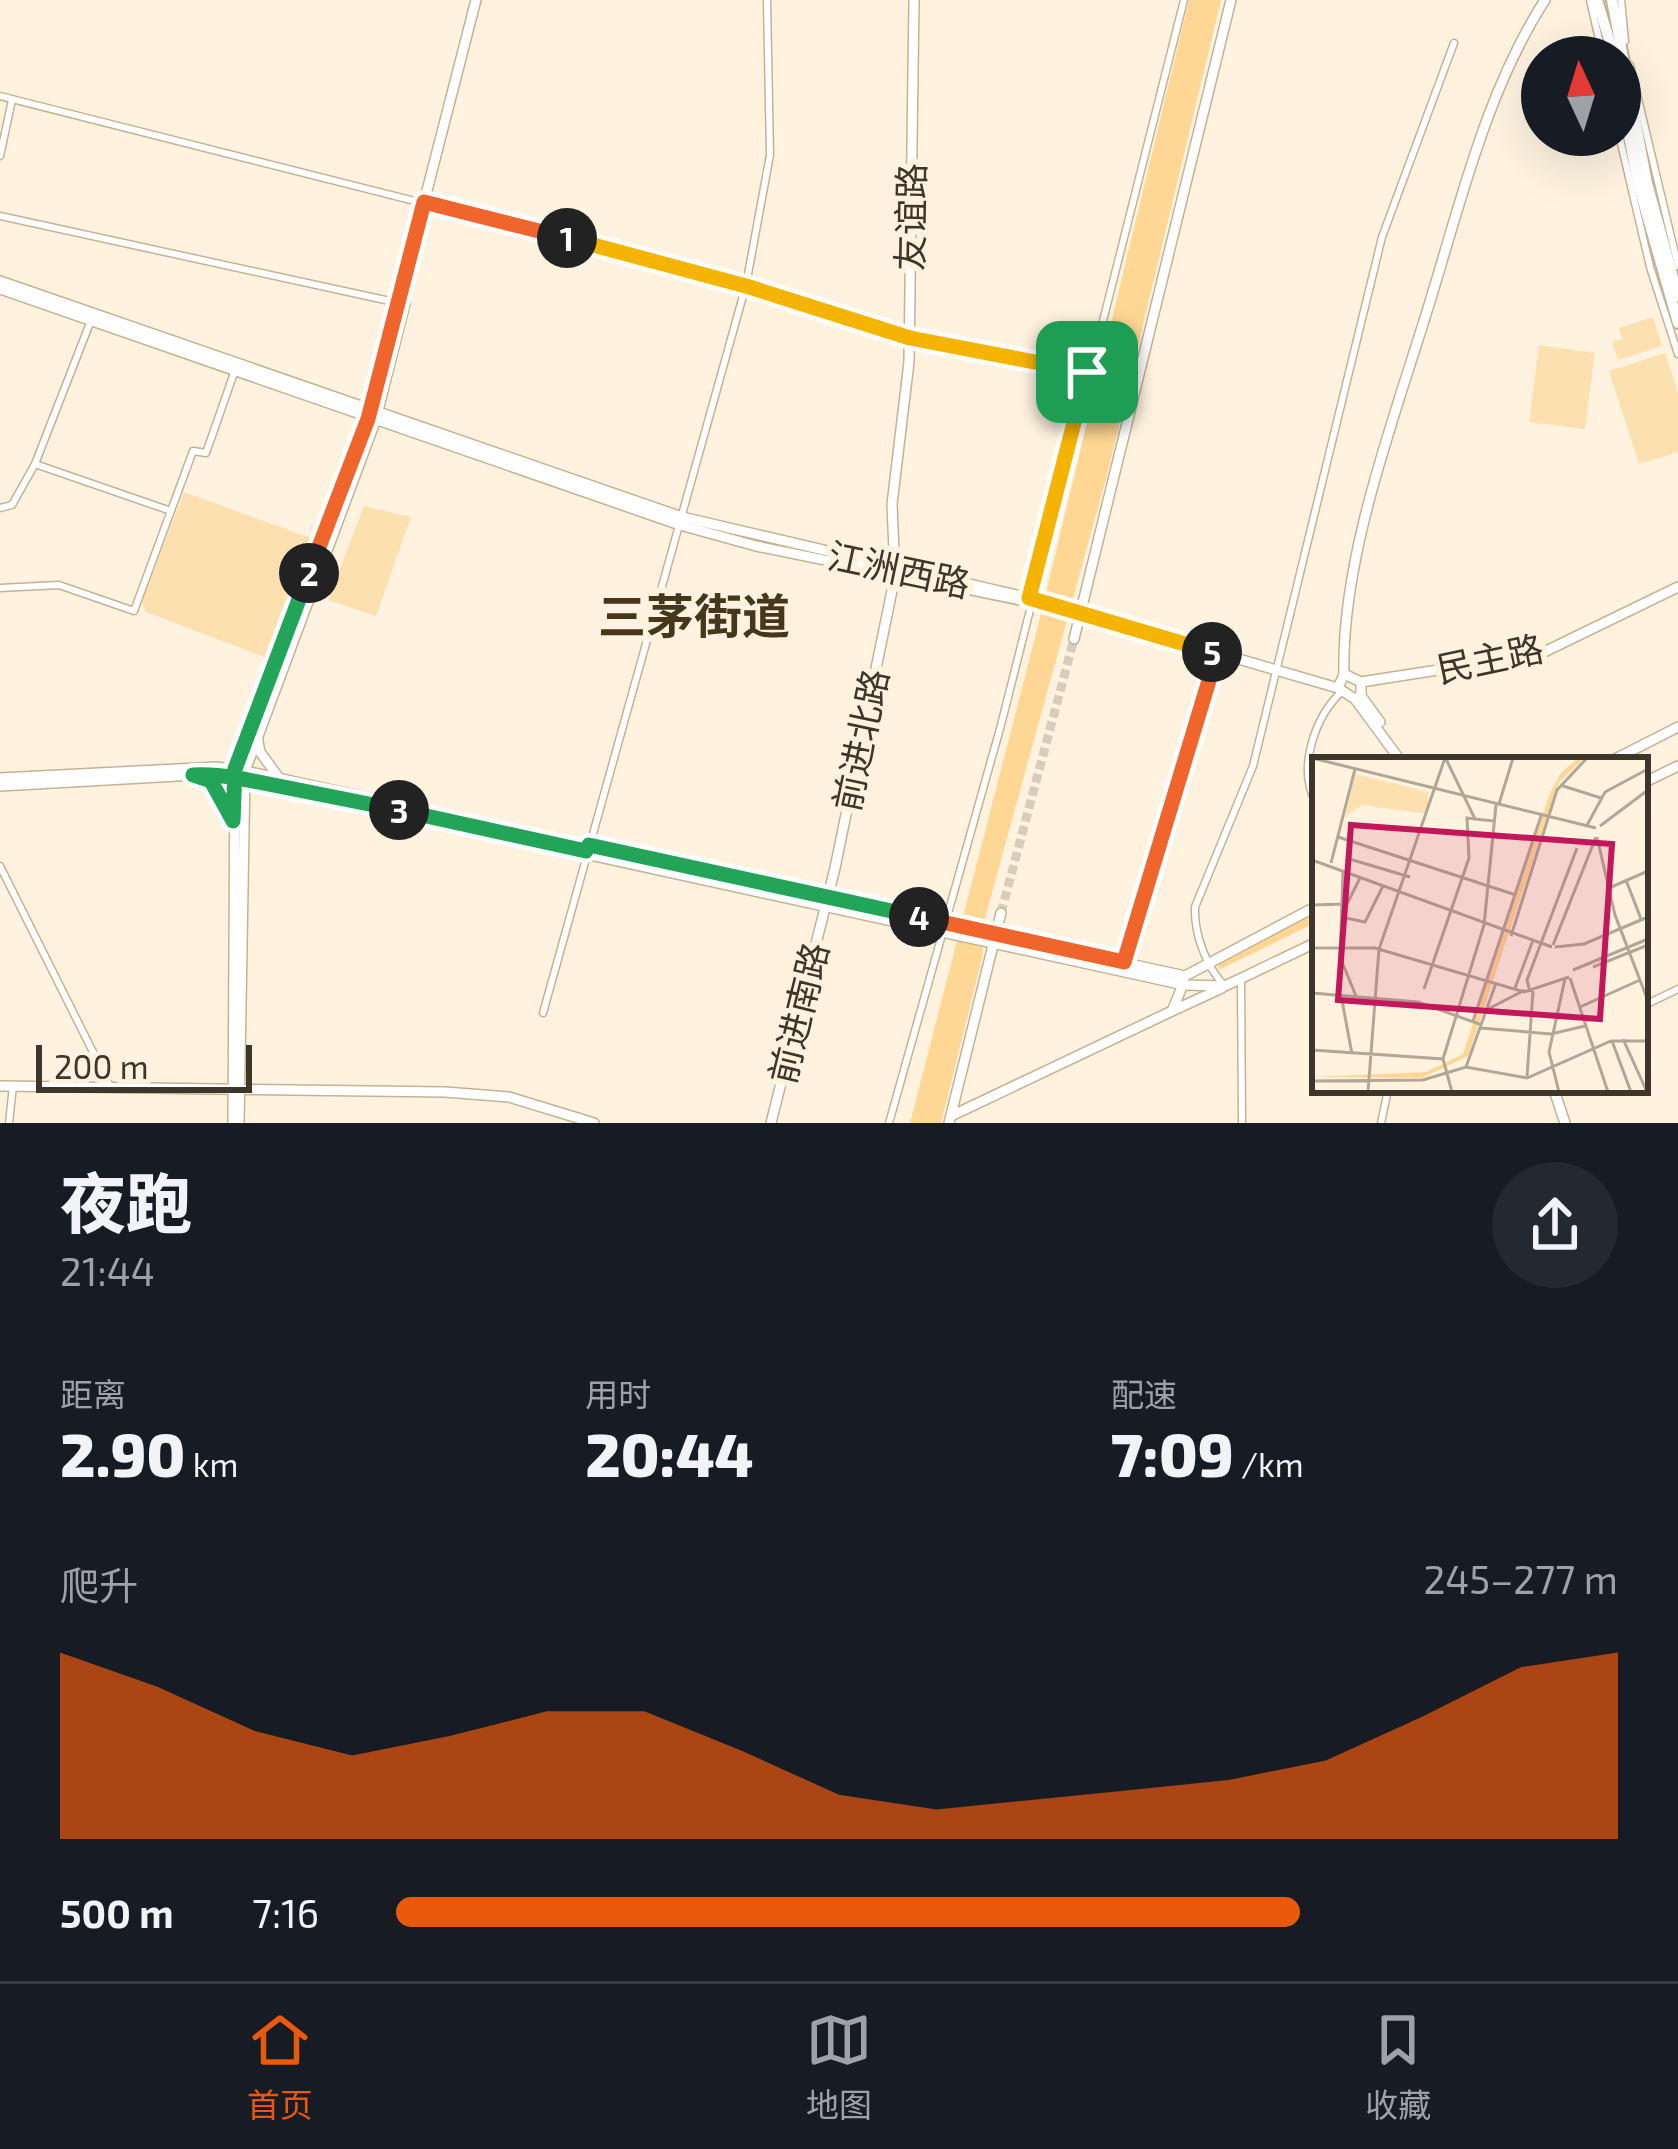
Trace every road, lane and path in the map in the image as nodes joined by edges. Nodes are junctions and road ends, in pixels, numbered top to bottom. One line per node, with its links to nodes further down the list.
1 (479, 0): 17 (main road)
2 (767, 0): 21 (street)
3 (914, 0): 26 (main road, 友谊路)
4 (1184, 0): 28 (street)
5 (1231, 0): 39 (main road)
6 (1545, 0): 43 (main road)
7 (1594, 0): 9 (street); 10 (main road)
8 (1616, 0): 19 (street); 22 (main road)
9 (1600, 36)
10 (1606, 36)
11 (1454, 43): 42 (street)
12 (0, 96): 13 (street)
13 (12, 99): 14 (street); 17 (street)
14 (0, 156)
15 (1624, 156): 27 (street)
16 (1633, 156): 25 (main road)
17 (426, 202): 21 (street); 23 (main road); 30 (main road)
18 (0, 215): 23 (street)
19 (1678, 266)
20 (0, 285): 24 (main road, 江洲西路); 30 (main road, 江洲西路)
21 (746, 286): 26 (street); 34 (street)
22 (1677, 288)
23 (399, 303): 30 (main road)
24 (90, 323): 29 (main road, 江洲西路); 31 (street)
25 (1678, 323)
26 (910, 338): 28 (street); 35 (main road, 友谊路)
27 (1678, 354)
28 (1087, 372): 38 (street)
29 (234, 373): 30 (main road, 江洲西路); 33 (street)
30 (373, 417): 34 (main road, 江洲西路); 47 (main road); 52 (main road)
31 (35, 464): 32 (street); 33 (street)
32 (0, 508)
33 (171, 511): 37 (street)
34 (681, 521): 35 (main road, 江洲西路); 59 (street)
35 (895, 573): 38 (main road, 江洲西路); 61 (main road, 前进北路)
36 (1678, 586): 44 (main road, 民主路)
37 (0, 588)
38 (1032, 602): 39 (main road, 江洲西路); 64 (street)
39 (1077, 613): 40 (main road); 41 (main road, 江洲西路)
40 (1074, 639)
41 (1217, 654): 42 (main road, 江洲西路); 68 (street)
42 (1278, 673): 45 (main road, 江洲西路); 67 (street)
43 (1344, 674): 44 (main road); 45 (main road)
44 (1361, 682): 46 (main road)
45 (1340, 690): 46 (main road, 江洲西路); 57 (street)
46 (1358, 698): 49 (main road)
47 (257, 727): 52 (main road); 54 (main road)
48 (1678, 727): 50 (main road)
49 (1402, 757)
50 (1619, 757)
51 (1678, 766): 55 (main road)
52 (239, 774): 53 (main road); 54 (main road); 56 (main road); 58 (main road); 59 (main road); 78 (main road)
53 (193, 775): 56 (main road); 58 (main road)
54 (279, 778): 59 (main road)
55 (1648, 781)
56 (0, 782)
57 (1312, 795)
58 (233, 821): 78 (main road)
59 (588, 848): 61 (main road); 75 (street)
60 (0, 866): 77 (street)
61 (827, 900): 64 (main road); 85 (main road, 前进南路)
62 (1312, 908): 67 (main road)
63 (1001, 913): 65 (main road)
64 (946, 928): 65 (main road); 86 (street)
65 (992, 938): 68 (main road); 70 (main road); 81 (main road)
66 (1312, 944): 69 (main road)
67 (1209, 959): 70 (main road); 71 (street)
68 (1124, 962): 70 (main road)
69 (1241, 979): 71 (main road); 87 (street)
70 (1184, 980): 71 (main road); 74 (main road)
71 (1225, 986): 74 (main road)
72 (1678, 989): 73 (street)
73 (1648, 1004)
74 (1172, 1011): 81 (main road)
75 (543, 1012)
76 (6, 1086): 77 (main road); 82 (street)
77 (110, 1086): 78 (main road)
78 (236, 1087): 83 (main road); 84 (main road)
79 (1387, 1093): 88 (street)
80 (1555, 1093): 89 (main road)
81 (950, 1119)
82 (9, 1123)
83 (236, 1123)
84 (594, 1123)
85 (772, 1123)
86 (890, 1123)
87 (1242, 1123)
88 (1381, 1123)
89 (1565, 1123)

